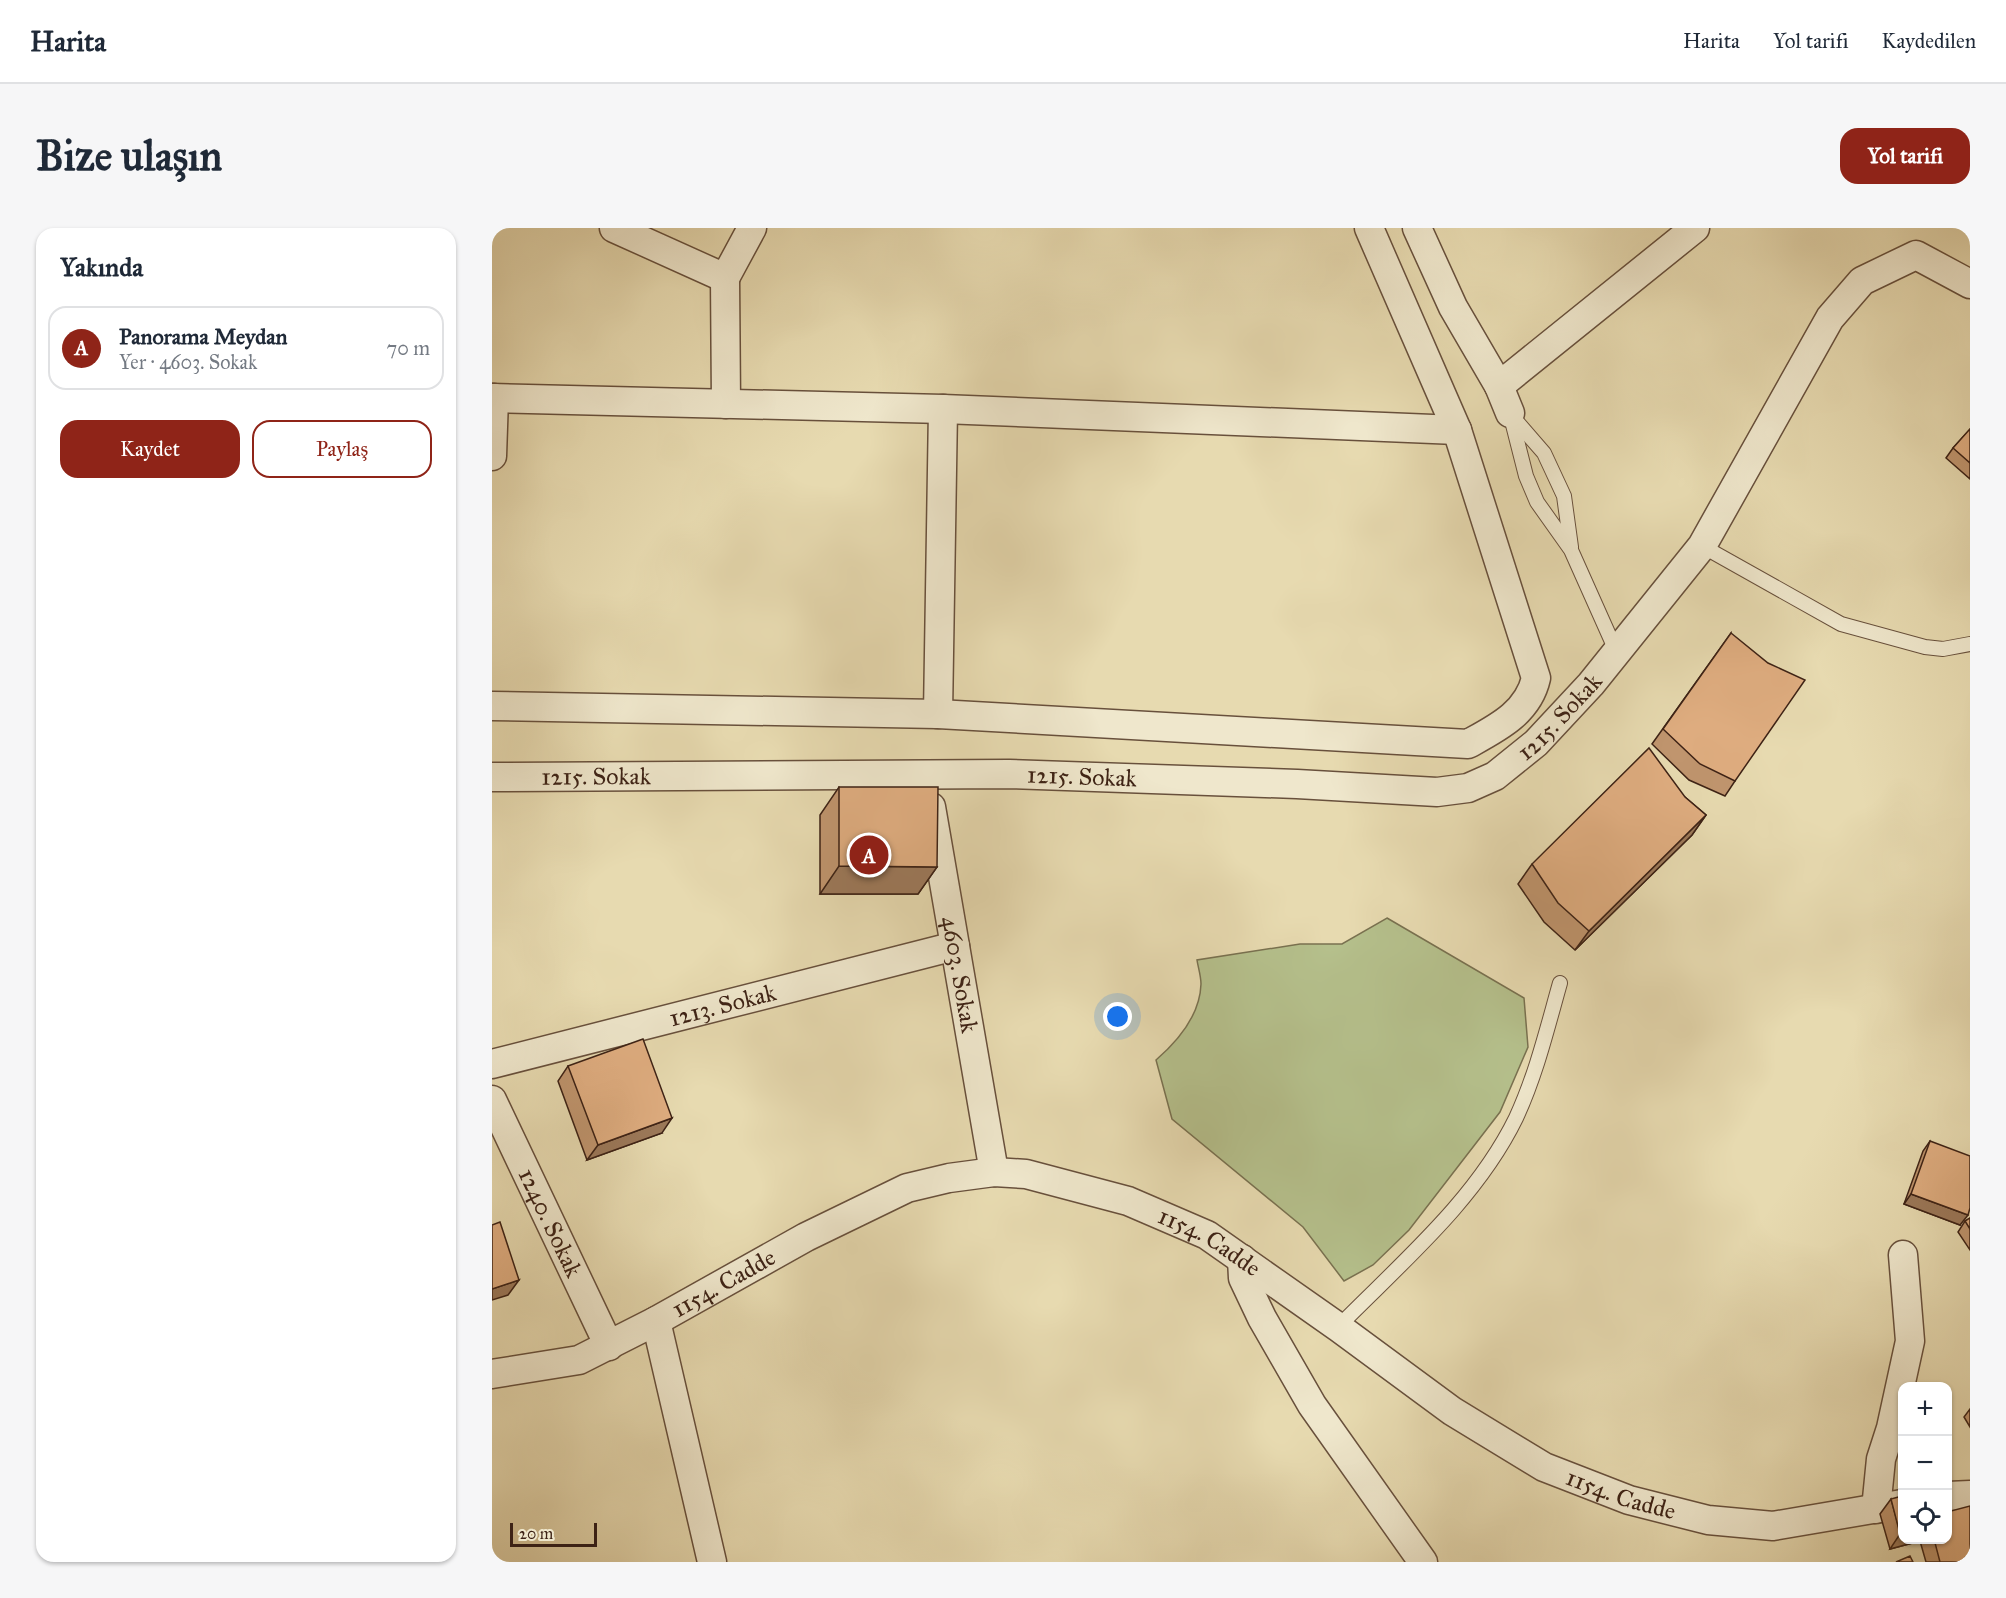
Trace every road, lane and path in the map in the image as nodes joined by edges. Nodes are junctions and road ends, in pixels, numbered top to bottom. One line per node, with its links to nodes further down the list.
1 (614, 228): 6 (street)
2 (752, 228): 6 (street)
3 (1369, 228): 13 (street)
4 (1417, 228): 8 (street)
5 (1695, 228): 8 (street)
6 (725, 278): 10 (street)
7 (1970, 284): 15 (street, 1215. Sokak)
8 (1499, 386): 12 (street)
9 (493, 398): 10 (street); 14 (street)
10 (726, 404): 11 (street)
11 (944, 409): 13 (street); 20 (street)
12 (1510, 413): 16 (lane); 16 (lane)
13 (1457, 430): 20 (street)
14 (492, 456)
15 (1701, 546): 17 (lane); 18 (street, 1215. Sokak)
16 (1571, 550): 18 (lane)
17 (1970, 644)
18 (1617, 653): 21 (street, 1215. Sokak)
19 (492, 706): 20 (street)
20 (938, 714)
21 (925, 775): 22 (street, 1215. Sokak); 23 (street, 4603. Sokak)
22 (492, 777)
23 (955, 946): 25 (street, 1213. Sokak); 27 (street, 4603. Sokak)
24 (1560, 983): 31 (lane)
25 (492, 1064)
26 (492, 1100): 32 (street, 1240. Sokak)
27 (994, 1172): 29 (street, 1154. Cadde); 30 (street, 1154. Cadde)
28 (1903, 1255): 36 (street)
29 (1242, 1259): 31 (street, 1154. Cadde); 38 (street)
30 (656, 1321): 32 (street, 1154. Cadde); 37 (street)
31 (1338, 1327): 36 (street, 1154. Cadde)
32 (609, 1346): 33 (street, 1154. Cadde)
33 (492, 1374)
34 (1970, 1495): 35 (street)
35 (1952, 1496)
36 (1889, 1506)
37 (712, 1562)
38 (1423, 1562)

